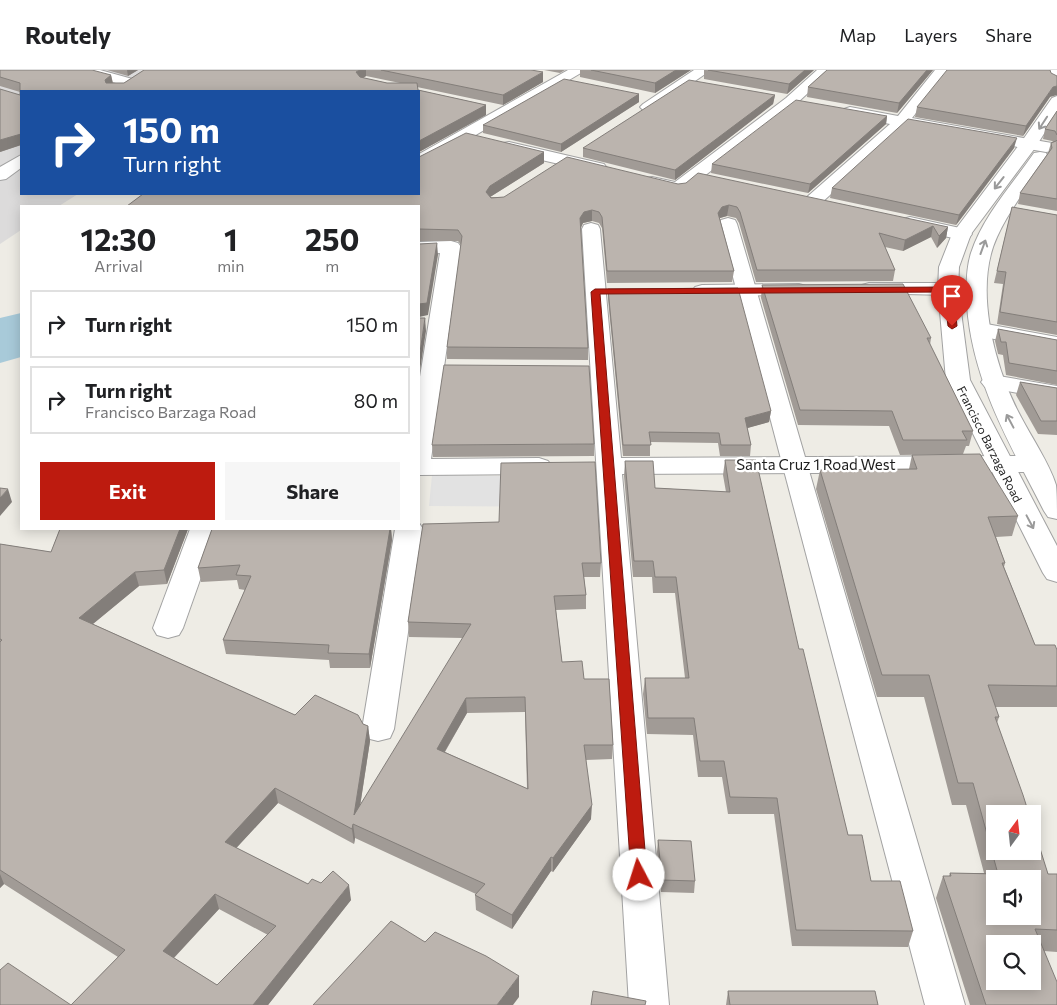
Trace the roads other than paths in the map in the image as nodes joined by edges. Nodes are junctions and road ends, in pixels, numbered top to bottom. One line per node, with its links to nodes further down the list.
1 (83, 70): 10 (street)
2 (826, 70): 16 (street)
3 (943, 70): 23 (street)
4 (1056, 70): 11 (street)
5 (144, 74): 10 (street)
6 (542, 76): 9 (street)
7 (580, 77): 9 (street)
8 (705, 78): 15 (street)
9 (562, 80): 21 (street)
10 (131, 82): 12 (street)
11 (1057, 82)
12 (117, 90)
13 (639, 96): 15 (street)
14 (772, 97): 16 (street)
15 (658, 100): 22 (street)
16 (791, 101): 18 (street); 33 (street)
17 (1057, 101): 25 (street, Francisco Barzaga Road, one-way to 25)
18 (809, 104)
19 (486, 108): 21 (street)
20 (837, 110): 23 (street)
21 (506, 112): 24 (street)
22 (635, 115)
23 (901, 122): 25 (street); 36 (street)
24 (464, 136): 27 (street); 28 (street)
25 (1044, 142): 40 (street, Francisco Barzaga Road, one-way to 40); 48 (street, Francisco Barzaga Road, one-way to 25)
26 (580, 150): 28 (street)
27 (420, 160)
28 (565, 160): 30 (street); 31 (street)
29 (20, 161): 32 (street)
30 (548, 171)
31 (612, 172)
32 (0, 175)
33 (694, 176): 34 (street); 35 (street)
34 (640, 179)
35 (712, 180)
36 (795, 198)
37 (892, 219): 40 (street)
38 (728, 224): 46 (street)
39 (591, 229): 57 (street)
40 (962, 234): 42 (street, Francisco Barzaga Road)
41 (420, 248): 47 (street)
42 (948, 289): 44 (street); 53 (street, Francisco Barzaga Road)
43 (815, 290): 46 (street)
44 (845, 290)
45 (680, 291): 46 (street)
46 (746, 291): 54 (street)
47 (429, 323): 52 (street)
48 (981, 330): 49 (street); 50 (street, Francisco Barzaga Road)
49 (1057, 344)
50 (993, 382): 51 (street); 55 (street, Francisco Barzaga Road, one-way to 50)
51 (1057, 392)
52 (420, 454)
53 (999, 463): 54 (street, Santa Cruz 1 Road West); 55 (street, Santa Cruz 1 Road West); 62 (street, Francisco Barzaga Road, one-way to 62)
54 (794, 464): 57 (street, Santa Cruz 1 Road West); 66 (street)
55 (1033, 464): 59 (street, Francisco Barzaga Road)
56 (558, 466): 58 (street)
57 (598, 466): 65 (street)
58 (420, 467)
59 (1057, 511)
60 (204, 530): 63 (street)
61 (399, 530): 64 (street)
62 (1057, 573)
63 (168, 628)
64 (378, 729)
65 (649, 1005)
66 (945, 1005)

